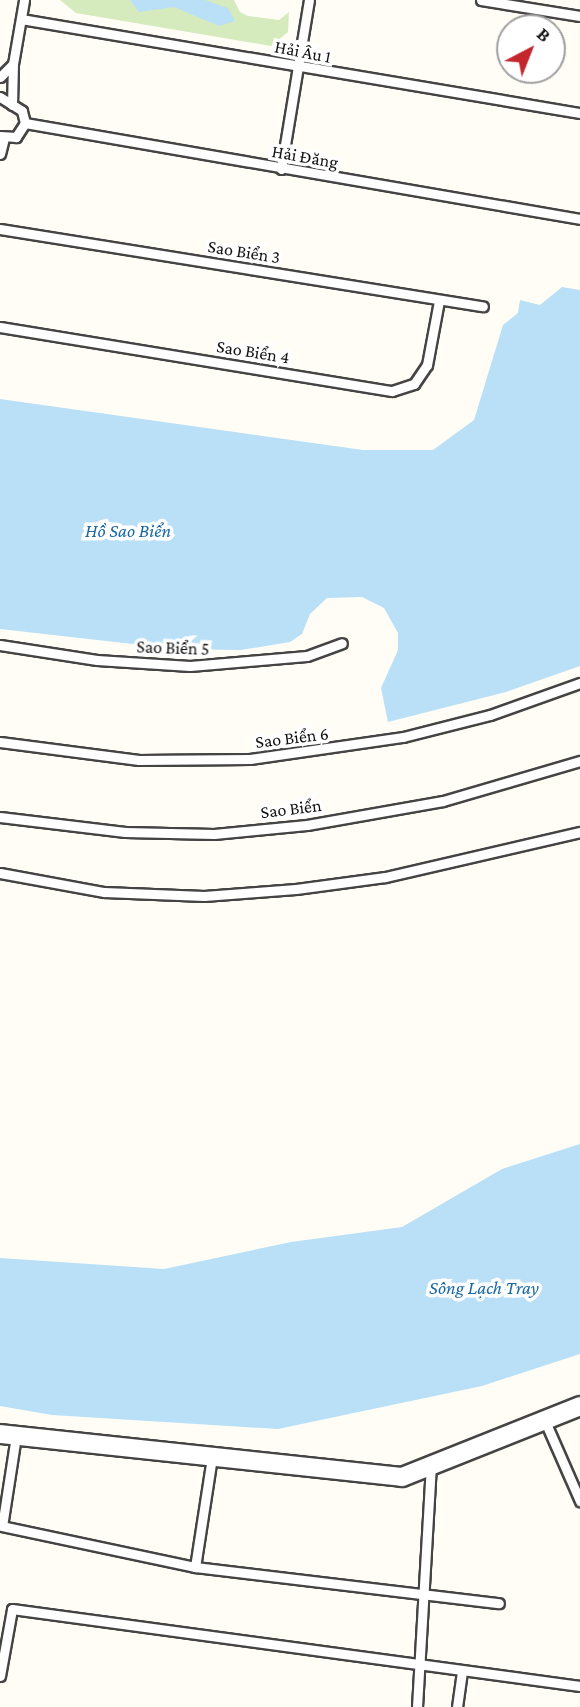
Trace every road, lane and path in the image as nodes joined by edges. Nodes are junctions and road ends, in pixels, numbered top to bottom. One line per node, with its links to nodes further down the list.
1 (24, 0): 5 (lane)
2 (309, 0): 7 (lane)
3 (481, 0): 4 (lane)
4 (580, 16)
5 (21, 19): 6 (lane); 7 (lane, Hải Âu 1)
6 (13, 64): 8 (lane); 10 (lane)
7 (297, 68): 12 (lane, Hải Âu 1); 16 (lane)
8 (0, 77)
9 (0, 97): 10 (lane)
10 (12, 105): 11 (lane); 13 (lane)
11 (0, 107)
12 (580, 113)
13 (25, 122): 14 (lane); 16 (lane, Hải Đăng)
14 (2, 137): 15 (lane)
15 (0, 154)
16 (282, 169): 17 (lane, Hải Đăng)
17 (580, 219)
18 (0, 229): 19 (lane, Sao Biển 3)
19 (439, 301): 20 (lane, Sao Biển 3); 21 (lane, Sao Biển 4)
20 (483, 306)
21 (0, 327)
22 (342, 643): 23 (lane, Sao Biển 5)
23 (0, 645)
24 (580, 683): 25 (lane, Sao Biển 6)
25 (0, 742)
26 (580, 761): 27 (lane, Sao Biển)
27 (0, 817)
28 (580, 832): 29 (lane)
29 (0, 873)
30 (580, 1406): 31 (street)
31 (544, 1419): 34 (street); 35 (lane)
32 (8, 1435): 33 (street); 36 (lane)
33 (212, 1457): 34 (street); 36 (lane)
34 (431, 1465): 37 (lane)
35 (580, 1501)
36 (195, 1567): 37 (lane)
37 (425, 1596): 38 (lane); 39 (lane)
38 (499, 1603)
39 (422, 1665): 40 (lane); 41 (lane); 43 (lane)
40 (462, 1671): 42 (lane); 44 (lane)
41 (0, 1676)
42 (580, 1686)
43 (417, 1707)
44 (457, 1707)

